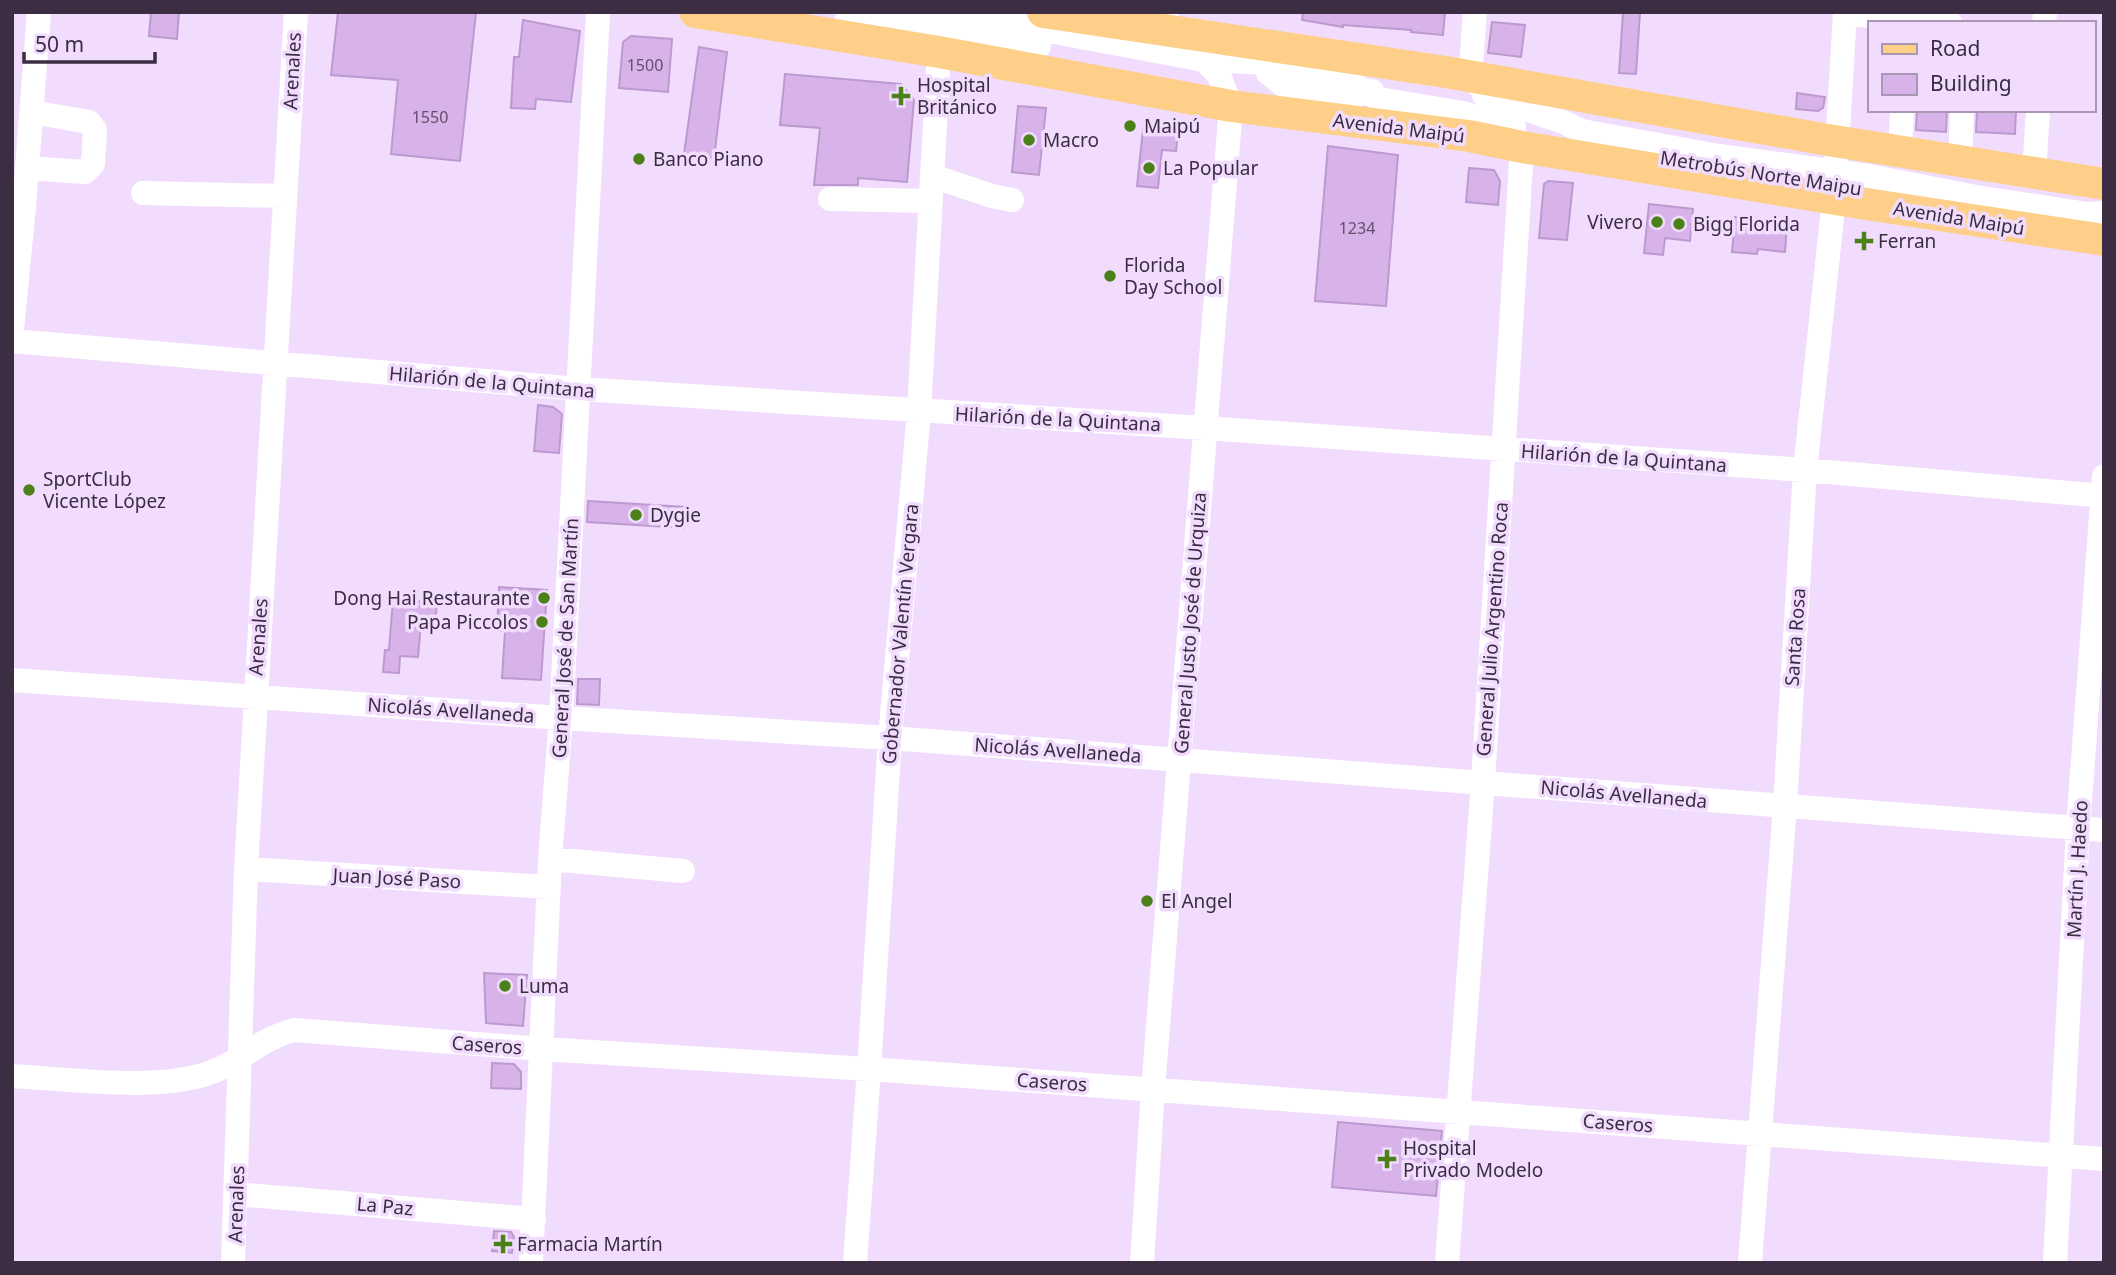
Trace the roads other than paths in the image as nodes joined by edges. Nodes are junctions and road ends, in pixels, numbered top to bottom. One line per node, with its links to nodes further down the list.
1 (39, 12): 18 (street)
2 (296, 12): 32 (street, Arenales)
3 (598, 12): 43 (street, General José de San Martín)
4 (695, 12): 14 (main road, Avenida Maipú)
5 (787, 12): 14 (street, Metrobús Norte Maipu)
6 (842, 12): 7 (street)
7 (868, 12)
8 (948, 12): 15 (street, Metrobús Norte Maipu)
9 (1042, 12): 12 (main road)
10 (1475, 12): 16 (street)
11 (1845, 12): 13 (street); 24 (street, Santa Rosa)
12 (1166, 21): 15 (street); 16 (main road)
13 (1897, 21)
14 (925, 30): 15 (street, Metrobús Norte Maipu); 17 (main road, Avenida Maipú); 27 (street, Gobernador Valentín Vergara)
15 (1211, 68): 16 (street, Metrobús Norte Maipu); 17 (street, General Justo José de Urquiza); 23 (street, Metrobús Norte Maipu)
16 (1480, 87): 22 (street, Metrobús Norte Maipu); 23 (street); 24 (main road)
17 (1231, 106): 23 (main road, Avenida Maipú); 45 (street, General Justo José de Urquiza)
18 (32, 112): 26 (street); 26 (street)
19 (1902, 112): 25 (street)
20 (1963, 112): 30 (street)
21 (2037, 112): 30 (street)
22 (1582, 131): 23 (street); 28 (street, Metrobús Norte Maipu)
23 (1521, 136): 28 (main road, Avenida Maipú); 46 (street, General Julio Argentino Roca)
24 (1838, 141): 25 (main road); 28 (street, Santa Rosa)
25 (1900, 152): 30 (main road)
26 (27, 169): 36 (street)
27 (932, 176): 34 (street); 35 (street, Gobernador Valentín Vergara)
28 (1833, 182): 30 (street, Metrobús Norte Maipu); 38 (street, Metrobús Norte Maipu); 39 (main road, Avenida Maipú); 47 (street, Santa Rosa)
29 (2104, 184): 30 (main road)
30 (1994, 186): 37 (street, Metrobús Norte Maipu)
31 (143, 193): 32 (street)
32 (285, 196): 42 (street, Arenales)
33 (830, 199): 35 (street)
34 (1012, 200)
35 (931, 201): 44 (street, Gobernador Valentín Vergara)
36 (18, 206): 40 (street)
37 (2104, 213)
38 (2104, 225)
39 (2104, 240)
40 (12, 329)
41 (12, 341): 42 (street, Hilarión de la Quintana)
42 (275, 364): 43 (street, Hilarión de la Quintana); 50 (street, Arenales)
43 (579, 389): 44 (street, Hilarión de la Quintana); 51 (street, General José de San Martín)
44 (919, 411): 45 (street, Hilarión de la Quintana); 52 (street, Gobernador Valentín Vergara)
45 (1205, 428): 46 (street, Hilarión de la Quintana); 53 (street, General Justo José de Urquiza)
46 (1503, 450): 47 (street, Hilarión de la Quintana); 54 (street, General Julio Argentino Roca)
47 (1805, 470): 48 (street, Hilarión de la Quintana); 55 (street, Santa Rosa)
48 (2103, 489): 56 (street, Martín J. Haedo)
49 (12, 680): 50 (street, Nicolás Avellaneda)
50 (255, 696): 51 (street, Nicolás Avellaneda); 59 (street, Arenales)
51 (561, 718): 52 (street, Nicolás Avellaneda); 58 (street, General José de San Martín)
52 (890, 738): 53 (street, Nicolás Avellaneda); 64 (street, Gobernador Valentín Vergara)
53 (1181, 759): 54 (street, Nicolás Avellaneda); 66 (street, General Justo José de Urquiza)
54 (1483, 782): 55 (street, Nicolás Avellaneda); 67 (street, General Julio Argentino Roca)
55 (1784, 806): 56 (street, Nicolás Avellaneda); 68 (street, Santa Rosa)
56 (2078, 828): 57 (street, Nicolás Avellaneda); 69 (street, Martín J. Haedo)
57 (2104, 830)
58 (550, 859): 60 (street); 61 (street, General José de San Martín)
59 (246, 869): 61 (street, Juan José Paso); 63 (street, Arenales)
60 (683, 871)
61 (549, 887): 62 (street, General José de San Martín)
62 (543, 1049): 63 (street, Caseros); 64 (street, Caseros); 72 (street, General José de San Martín)
63 (241, 1056): 65 (street, Caseros); 71 (street, Arenales)
64 (869, 1069): 66 (street, Caseros); 75 (street, Gobernador Valentín Vergara)
65 (12, 1076)
66 (1153, 1089): 67 (street, Caseros); 76 (street, General Justo José de Urquiza)
67 (1458, 1112): 68 (street, Caseros); 77 (street, General Julio Argentino Roca)
68 (1759, 1133): 69 (street, Caseros); 78 (street, Santa Rosa)
69 (2062, 1156): 70 (street, Caseros); 79 (street, Martín J. Haedo)
70 (2104, 1159)
71 (236, 1194): 72 (street, La Paz); 73 (street, Arenales)
72 (534, 1219): 74 (street, General José de San Martín)
73 (233, 1263)
74 (531, 1263)
75 (855, 1263)
76 (1142, 1263)
77 (1447, 1263)
78 (1750, 1263)
79 (2054, 1263)

